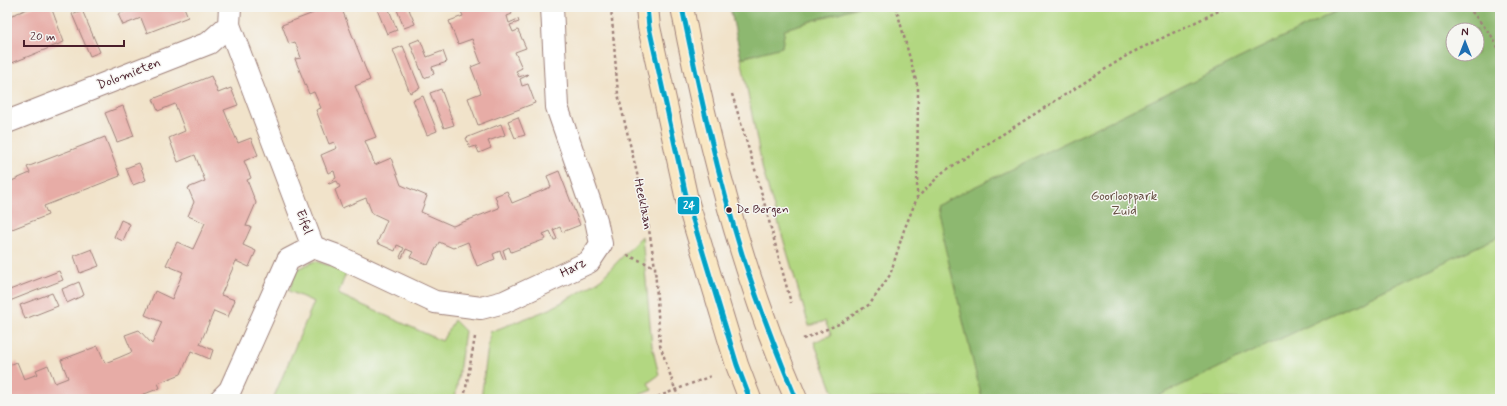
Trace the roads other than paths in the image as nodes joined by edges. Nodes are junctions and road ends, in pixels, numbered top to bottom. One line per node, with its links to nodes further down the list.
1 (552, 7): 6 (street, Harz)
2 (647, 7): 8 (main road)
3 (682, 7): 9 (main road)
4 (230, 16): 5 (street, Dolomieten); 6 (street, Eifel)
5 (7, 122)
6 (313, 247): 7 (street, Eifel)
7 (221, 399)
8 (750, 399)
9 (796, 399)

